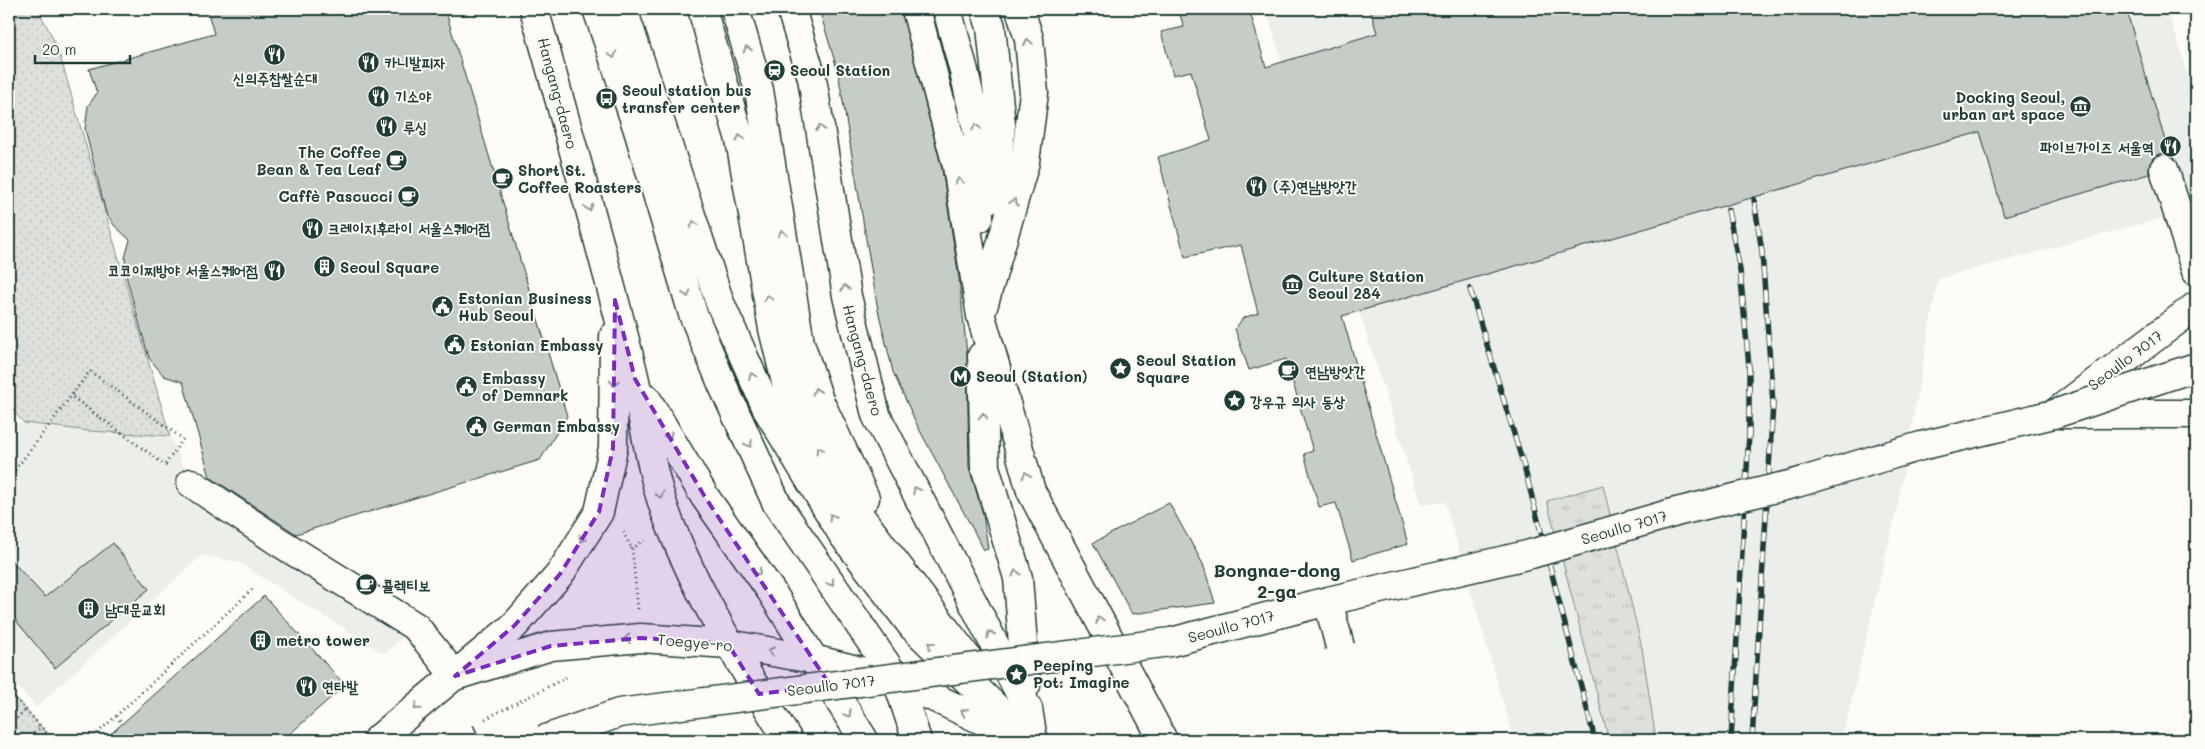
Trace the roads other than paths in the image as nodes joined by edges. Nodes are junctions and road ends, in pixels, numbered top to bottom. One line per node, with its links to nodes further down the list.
1 (534, 9): 13 (main road, Hangang-daero, one-way to 13)
2 (597, 9): 27 (main road, one-way to 27)
3 (623, 9): 35 (main road, one-way to 3)
4 (702, 9): 21 (main road, one-way to 4)
5 (735, 9): 21 (main road, one-way to 5)
6 (791, 9): 28 (main road, Hangang-daero, one-way to 6)
7 (916, 9): 15 (main road, one-way to 7)
8 (947, 9): 15 (main road, one-way to 8)
9 (985, 9): 15 (main road)
10 (1020, 9): 15 (main road, one-way to 10)
11 (2164, 169): 12 (main road)
12 (2196, 271)
13 (615, 300): 17 (main road, Hangang-daero); 26 (main road, one-way to 26)
14 (2196, 306): 18 (main road, Seoullo 7017)
15 (981, 316): 28 (main road, one-way to 15); 36 (main road, one-way to 15)
16 (2196, 367): 18 (main road, Seoullo 7017, bridge)
17 (635, 379): 23 (main road, Hangang-daero, one-way to 23); 25 (main road, Hangang-daero, one-way to 25)
18 (2054, 414): 19 (main road, Seoullo 7017); 22 (main road, Seoullo 7017, bridge)
19 (2196, 414)
20 (191, 483): 26 (main road)
21 (916, 591): 35 (main road)
22 (1328, 601): 24 (main road, bridge); 30 (main road, Seoullo 7017, bridge)
23 (728, 644): 25 (main road, Toegye-ro, one-way to 23); 26 (main road, Toegye-ro, one-way to 26); 31 (main road, Hangang-daero)
24 (1340, 648)
25 (813, 659): 27 (main road, Toegye-ro); 32 (main road, Hangang-daero, one-way to 32)
26 (455, 676): 29 (main road, Toegye-ro, one-way to 29)
27 (897, 680): 33 (main road); 34 (main road, Toegye-ro, one-way to 27)
28 (1028, 709): 35 (main road, Hangang-daero)
29 (377, 740)
30 (543, 740)
31 (788, 740)
32 (864, 740)
33 (917, 740)
34 (1024, 740)
35 (1031, 740)
36 (1163, 740)

